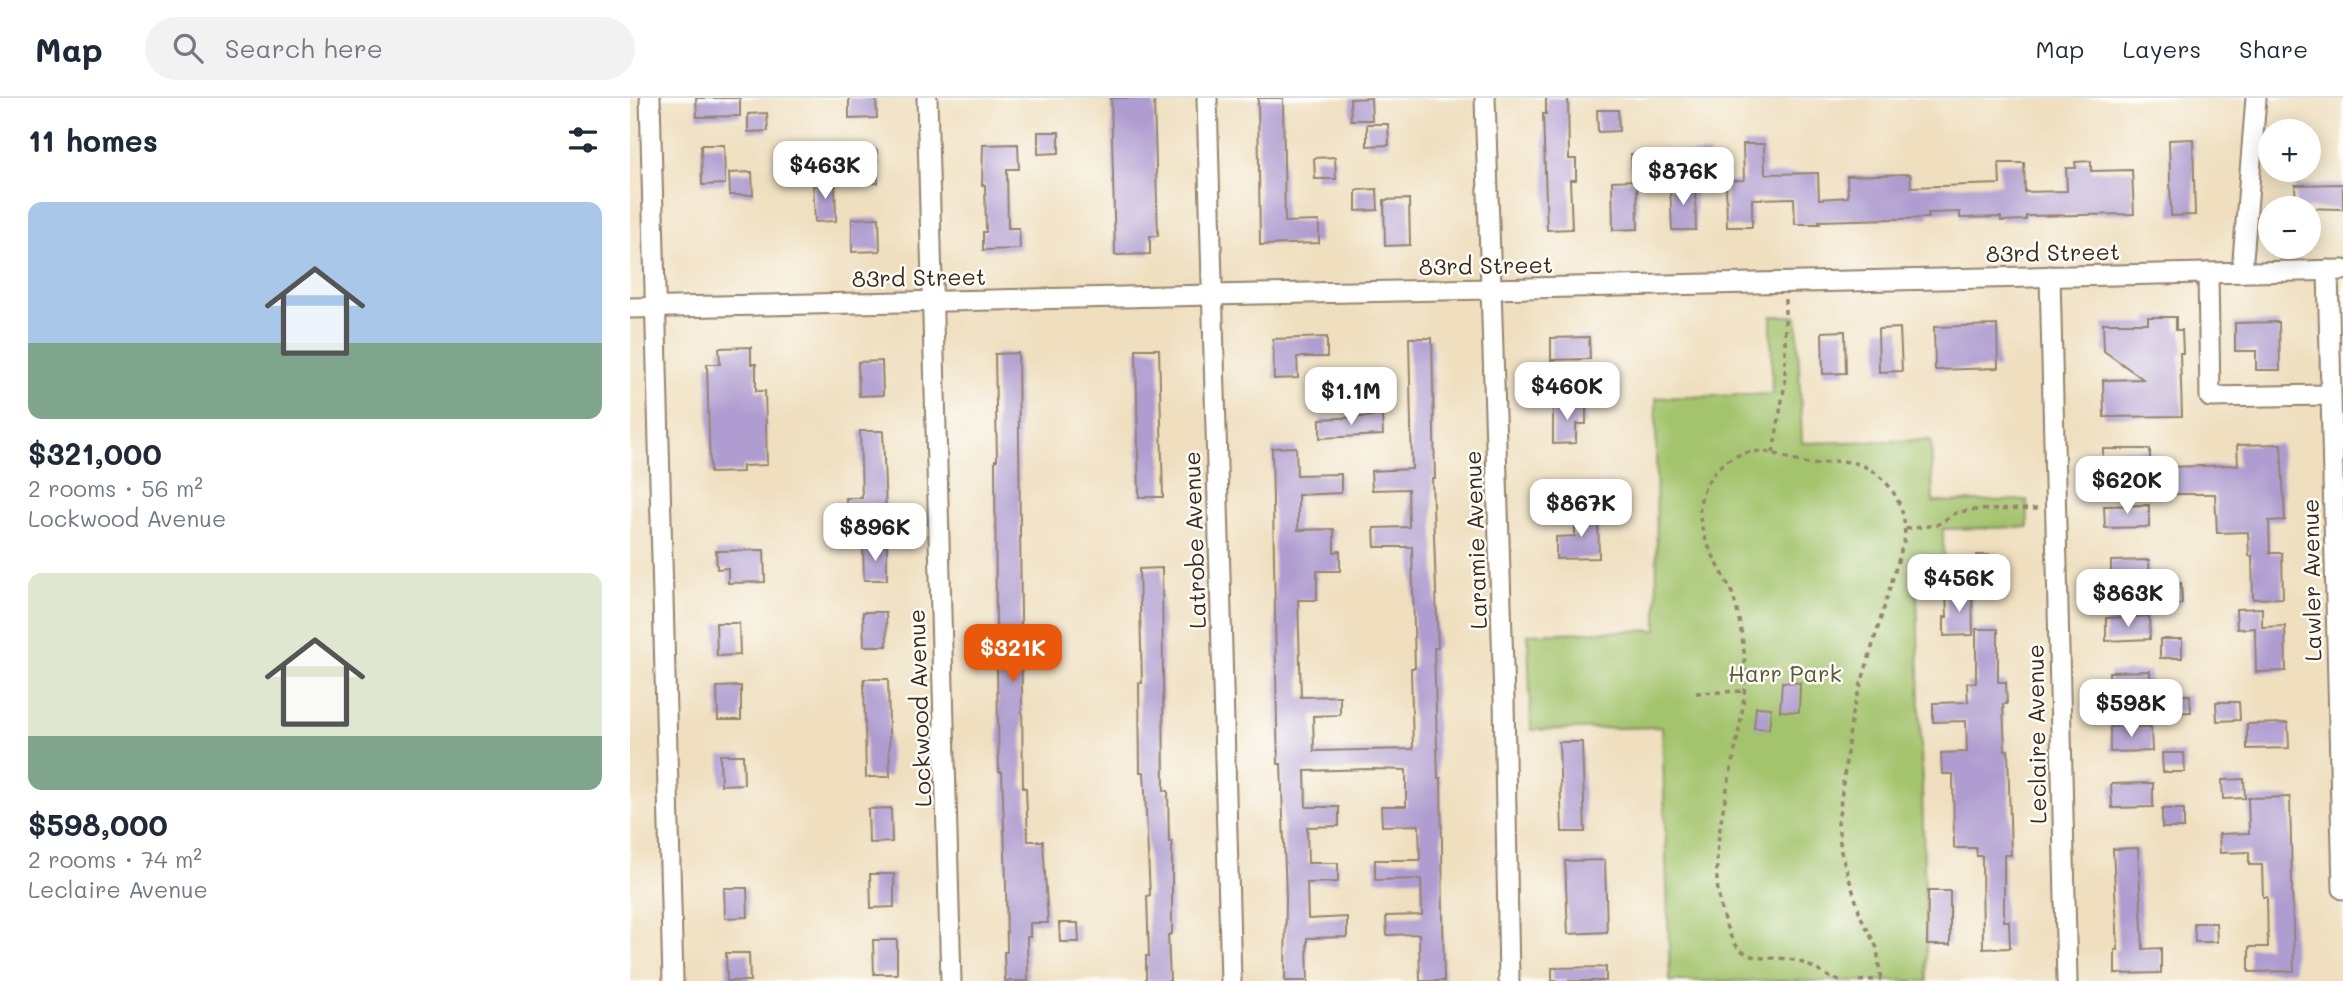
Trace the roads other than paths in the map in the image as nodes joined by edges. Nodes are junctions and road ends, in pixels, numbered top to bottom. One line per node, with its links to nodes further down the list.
1 (650, 98): 14 (street)
2 (927, 98): 12 (street, Lockwood Avenue)
3 (1207, 98): 11 (street, Latrobe Avenue)
4 (1485, 98): 10 (street, Laramie Avenue)
5 (2256, 98): 7 (street)
6 (2336, 270): 7 (street, 83rd Street); 15 (street, Lawler Avenue)
7 (2242, 272): 8 (street, 83rd Street)
8 (2208, 273): 9 (street, 83rd Street); 15 (street)
9 (2050, 276): 10 (street, 83rd Street); 21 (street, Leclaire Avenue)
10 (1492, 289): 11 (street, 83rd Street); 20 (street, Laramie Avenue)
11 (1212, 295): 12 (street, 83rd Street); 19 (street, Latrobe Avenue)
12 (933, 302): 14 (street, 83rd Street); 18 (street, Lockwood Avenue)
13 (630, 308): 14 (street, 83rd Street)
14 (656, 308): 17 (street)
15 (2330, 395): 16 (street, Lawler Avenue)
16 (2343, 889)
17 (673, 981)
18 (951, 981)
19 (1231, 981)
20 (1509, 981)
21 (2067, 981)

